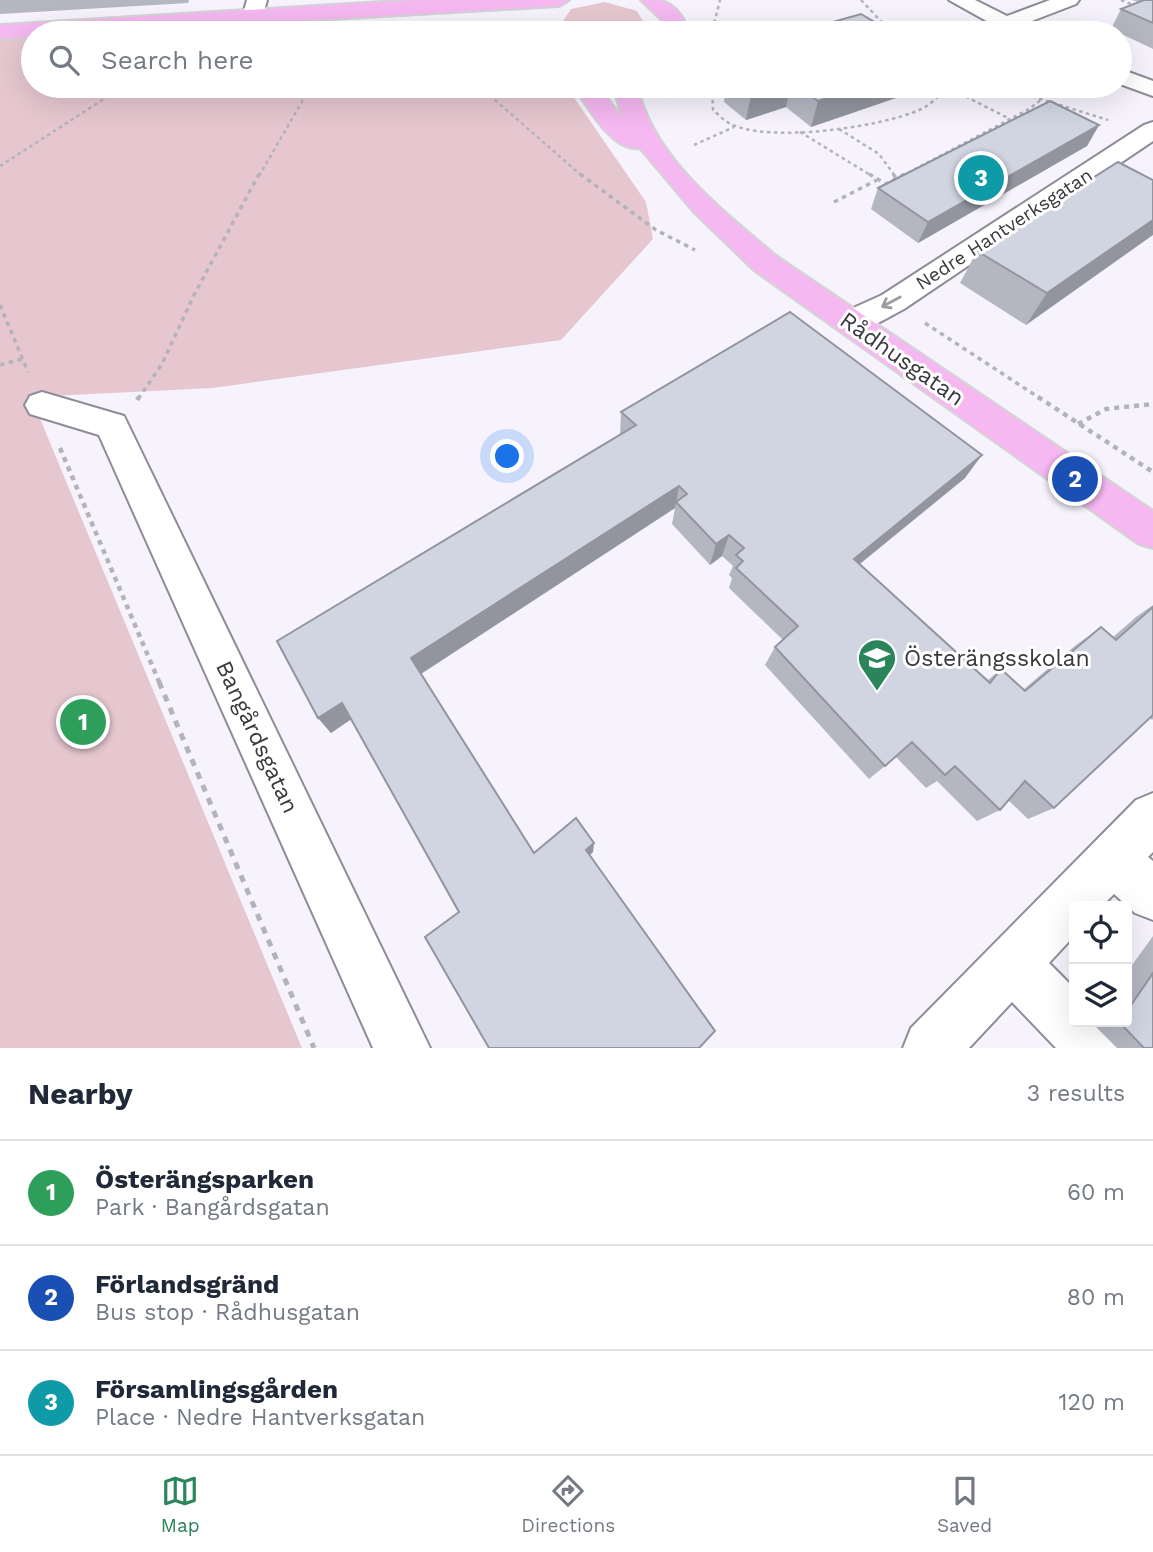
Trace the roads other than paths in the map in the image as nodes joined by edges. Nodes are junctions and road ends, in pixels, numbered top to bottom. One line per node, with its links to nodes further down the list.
1 (560, 0): 5 (main road); 8 (main road)
2 (959, 0): 10 (street)
3 (1069, 0): 11 (street)
4 (661, 4): 9 (main road)
5 (255, 9): 6 (main road); 7 (main road)
6 (122, 21)
7 (502, 21)
8 (542, 21)
9 (673, 21)
10 (999, 21)
11 (1013, 21)
12 (21, 30): 13 (main road)
13 (0, 32)
14 (1132, 81): 15 (street)
15 (1153, 89)
16 (594, 98): 19 (main road, Rådhusgatan)
17 (624, 98): 19 (main road, Rådhusgatan)
18 (1146, 141): 20 (street, Nedre Hantverksgatan)
19 (678, 156): 22 (main road, Rådhusgatan)
20 (1078, 180): 21 (street); 22 (street, Nedre Hantverksgatan, one-way to 22)
21 (1110, 196)
22 (851, 322): 24 (main road, Rådhusgatan)
23 (41, 405): 29 (street, Bangårdsgatan)
24 (1153, 532)
25 (1153, 817): 26 (street)
26 (1113, 859): 27 (street); 28 (street)
27 (1153, 895)
28 (1011, 962): 30 (street); 31 (street)
29 (401, 1048)
30 (931, 1048)
31 (1095, 1048)

